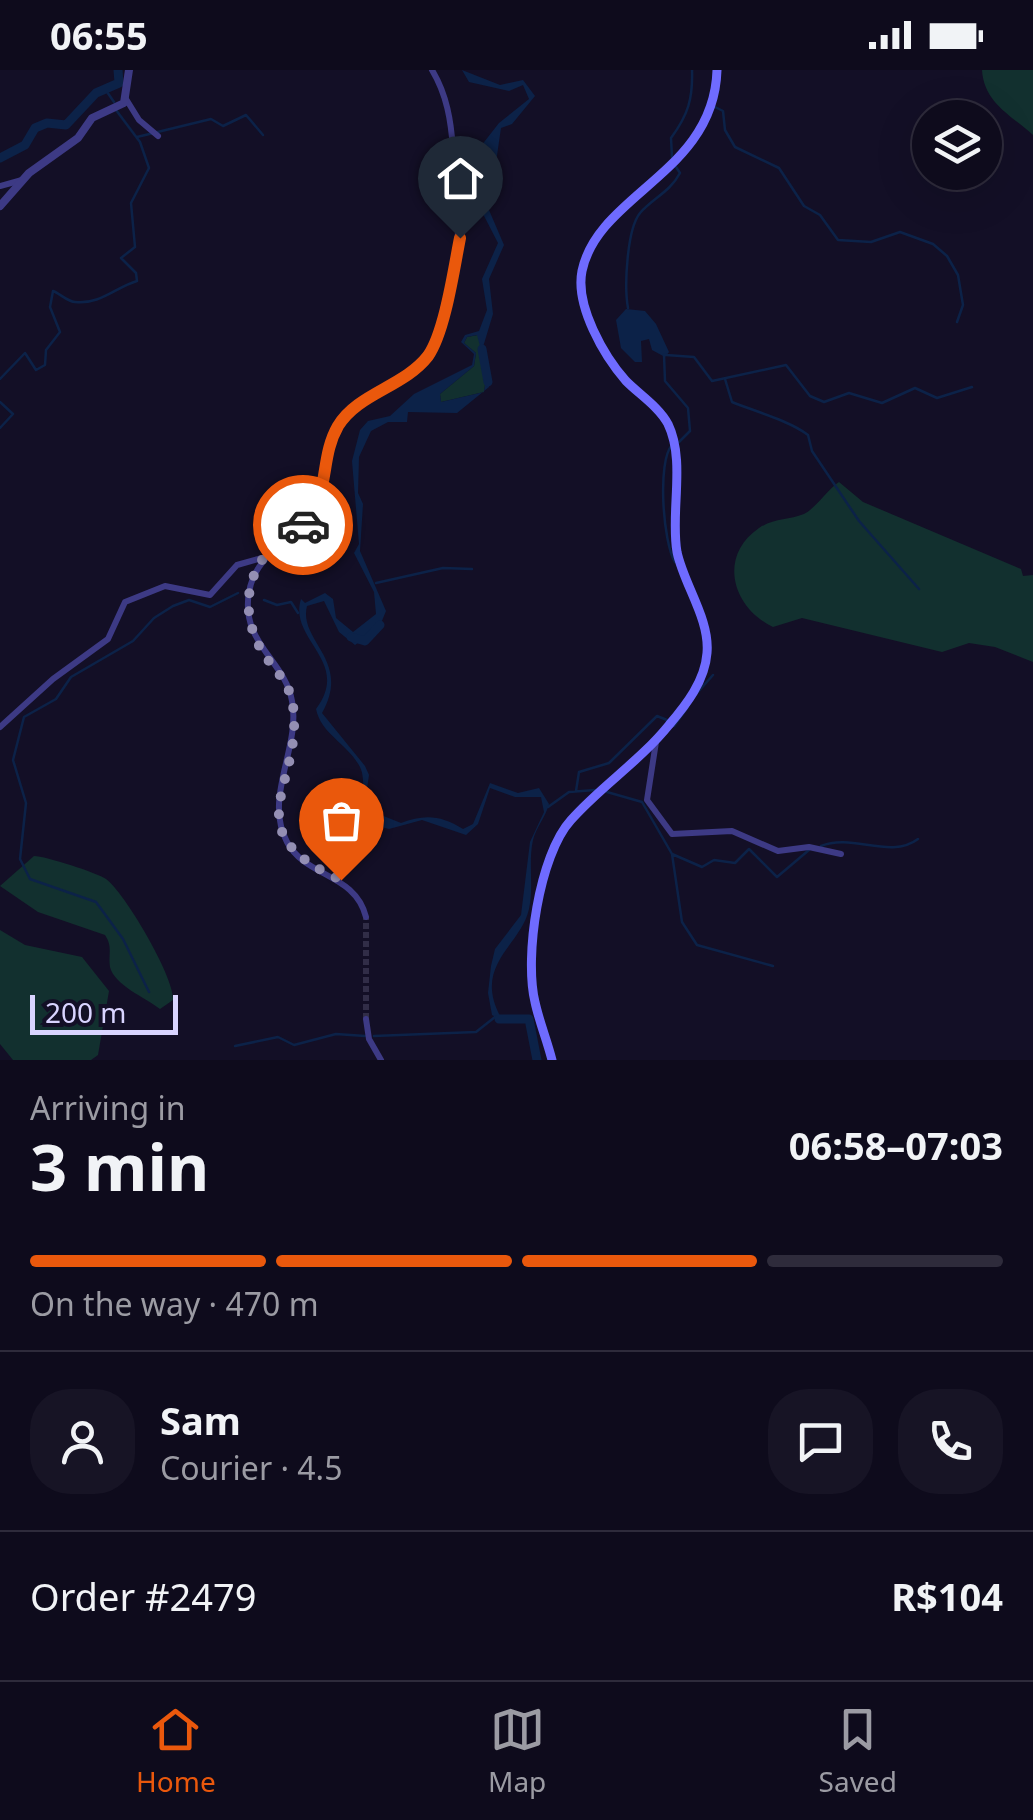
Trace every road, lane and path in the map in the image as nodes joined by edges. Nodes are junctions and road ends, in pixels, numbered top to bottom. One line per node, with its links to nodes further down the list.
1 (129, 70): 4 (street)
2 (432, 70): 9 (street)
3 (718, 70): 11 (main road)
4 (126, 98): 5 (street); 6 (street)
5 (158, 136)
6 (22, 180): 7 (street); 8 (street)
7 (0, 186)
8 (0, 206)
9 (263, 558): 10 (street); 13 (street)
10 (0, 728)
11 (656, 740): 12 (street); 16 (main road)
12 (841, 854)
13 (366, 917)
14 (366, 1019): 15 (street)
15 (381, 1060)
16 (552, 1060)

